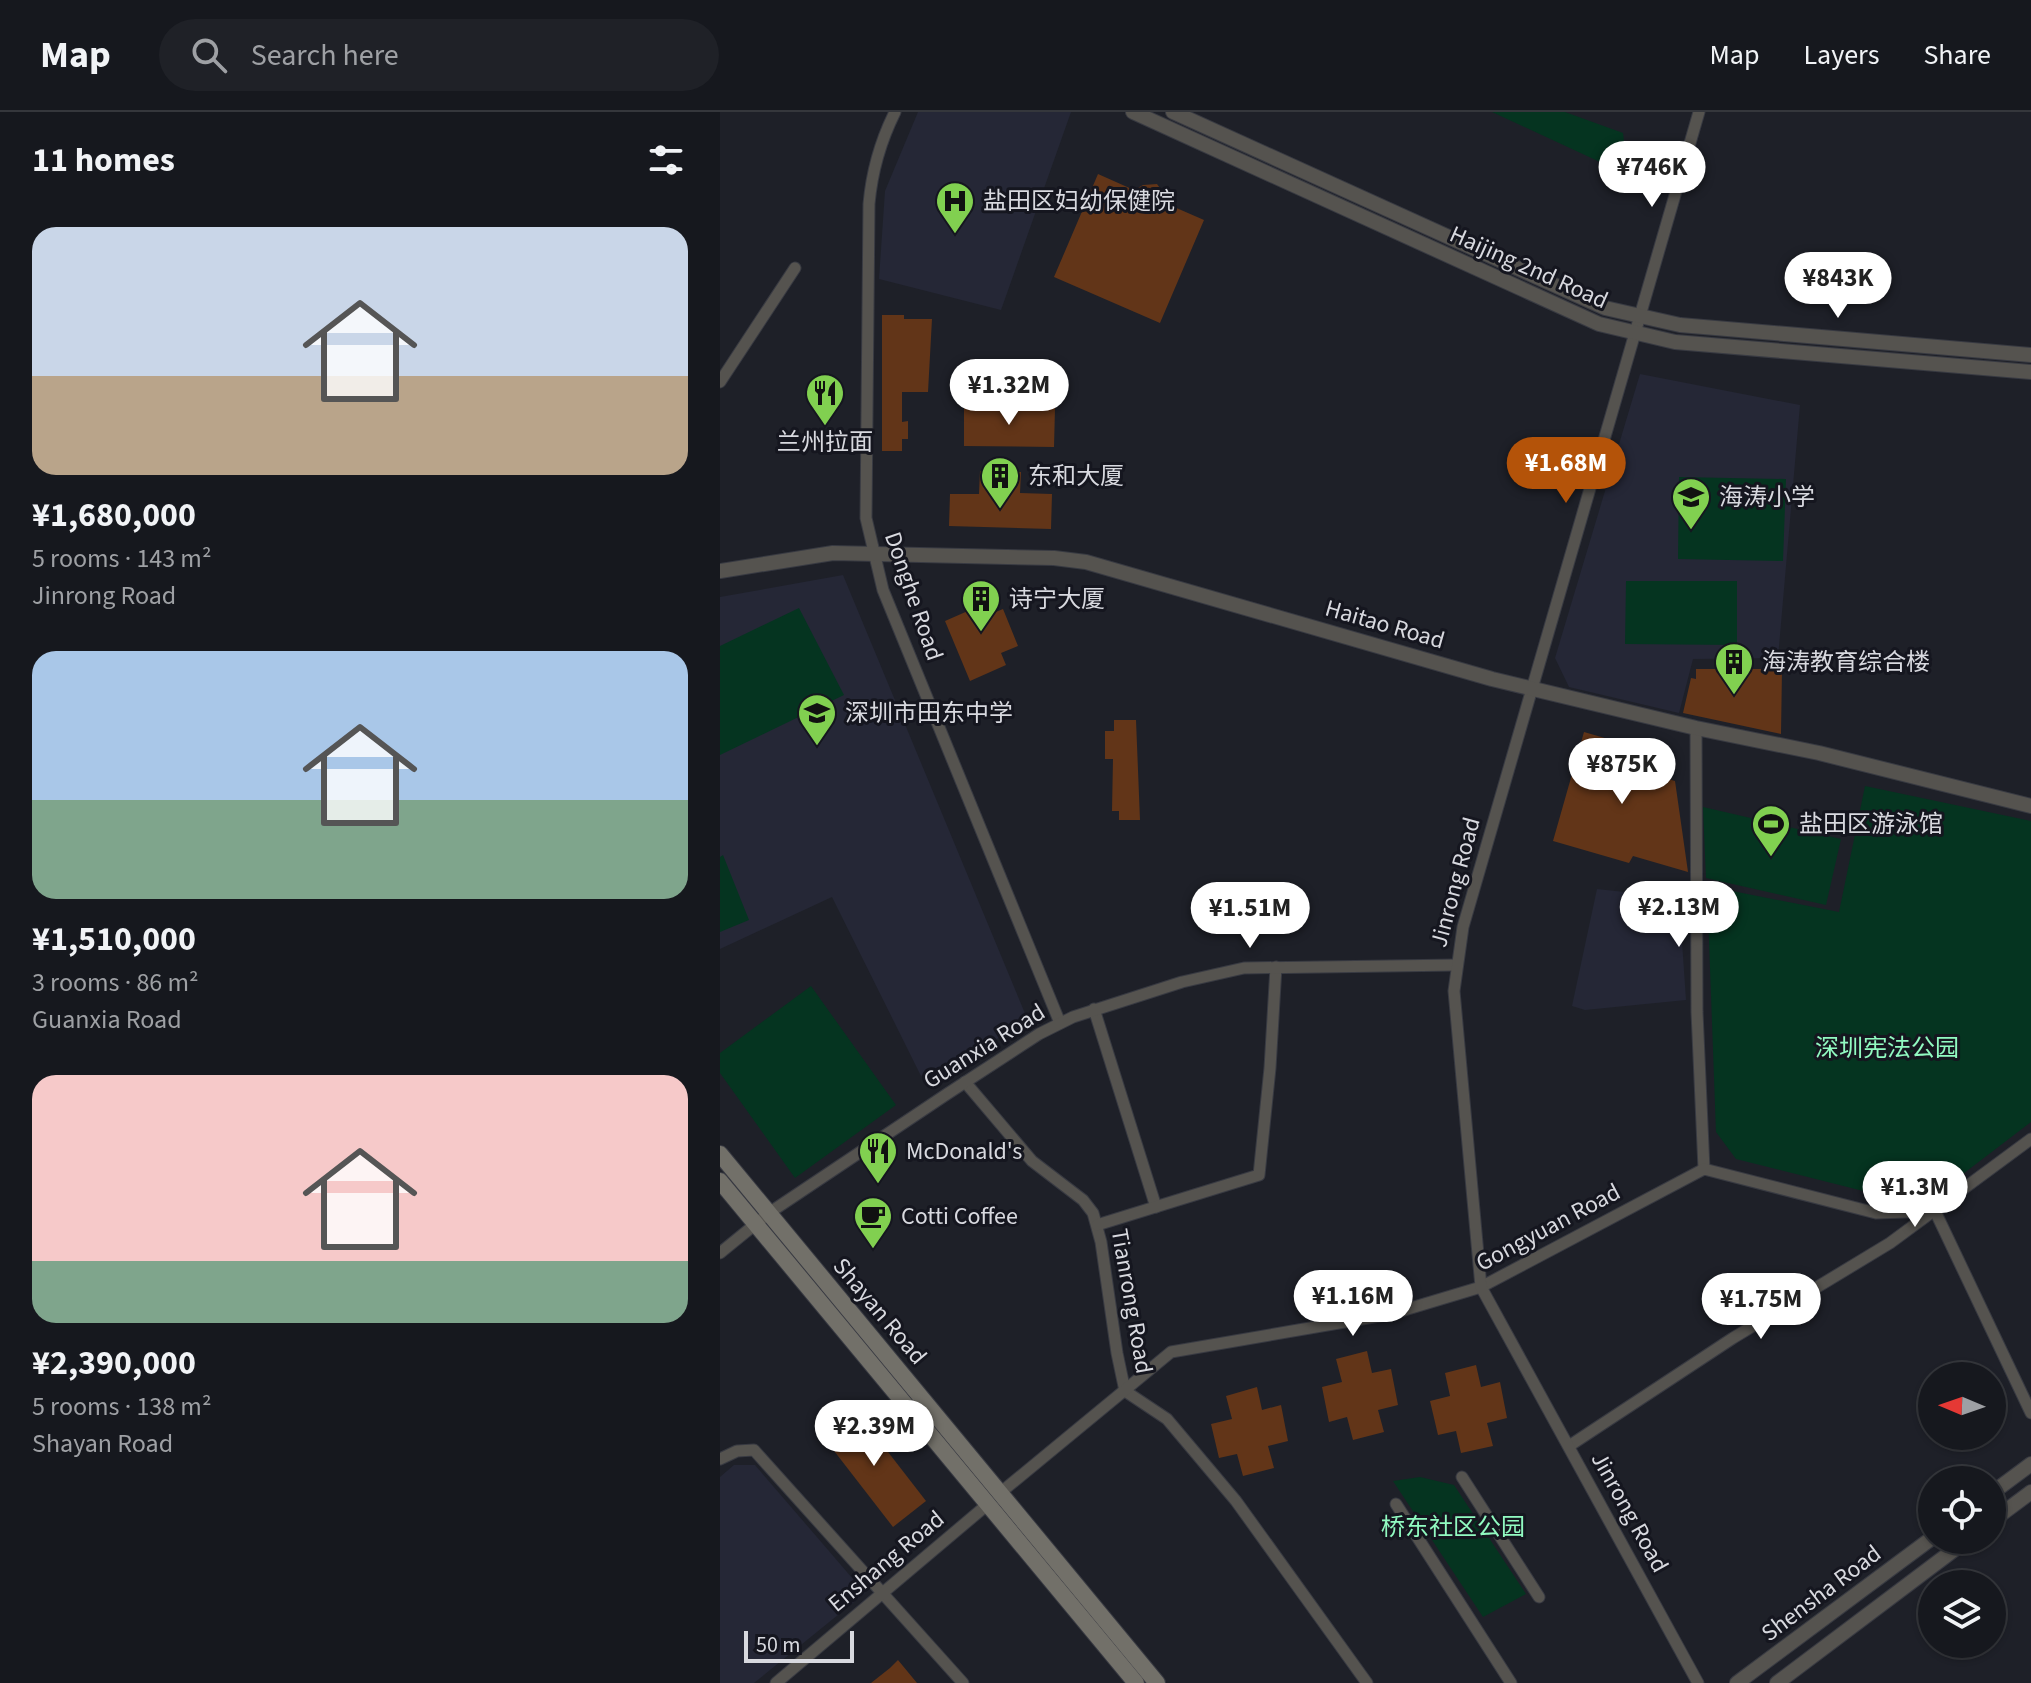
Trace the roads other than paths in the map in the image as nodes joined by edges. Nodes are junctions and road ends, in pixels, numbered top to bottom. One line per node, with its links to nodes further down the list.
1 (895, 112): 11 (street, Donghe Road)
2 (1133, 112): 7 (street, Haijing 2nd Road)
3 (1173, 112): 6 (street, Haijing 2nd Road)
4 (1699, 112): 6 (street, Jinrong Road)
5 (795, 268): 10 (street)
6 (1639, 316): 7 (street, Jinrong Road); 8 (street, Haijing 2nd Road)
7 (1635, 332): 9 (street, Haijing 2nd Road); 13 (street, Jinrong Road)
8 (2031, 355)
9 (2031, 372)
10 (721, 379)
11 (873, 554): 12 (street, Haitao Road); 13 (street, Haitao Road); 19 (street, Donghe Road)
12 (720, 571)
13 (1531, 688): 14 (street, Haitao Road); 16 (street, Jinrong Road)
14 (1696, 728): 15 (street, Haitao Road); 23 (street)
15 (2031, 806)
16 (1456, 965): 17 (street, Guanxia Road); 31 (street, Jinrong Road)
17 (1276, 967): 18 (street, Guanxia Road); 25 (street)
18 (1094, 1009): 19 (street, Guanxia Road); 25 (street)
19 (1060, 1023): 20 (street, Guanxia Road)
20 (965, 1082): 27 (street, Guanxia Road); 29 (street, Tianrong Road)
21 (2031, 1139): 26 (street)
22 (720, 1154): 27 (main road, Shayan Road)
23 (1704, 1169): 26 (street); 31 (street, Gongyuan Road)
24 (720, 1181): 28 (main road, Shayan Road)
25 (1156, 1207): 29 (street)
26 (1935, 1211): 33 (street); 34 (street)
27 (769, 1213): 28 (street, Guanxia Road); 40 (main road, Shayan Road)
28 (755, 1224): 30 (street, Guanxia Road); 40 (main road, Shayan Road)
29 (1097, 1225): 32 (street, Tianrong Road)
30 (720, 1253)
31 (1481, 1287): 32 (street, Gongyuan Road); 34 (street, Jinrong Road)
32 (1125, 1391): 40 (street, Gongyuan Road); 51 (street, Tianrong Road)
33 (2031, 1413)
34 (1569, 1446): 53 (street, Jinrong Road)
35 (720, 1459): 45 (street)
36 (2031, 1464): 38 (street)
37 (1462, 1477): 46 (street)
38 (2006, 1483)
39 (2031, 1492): 42 (street)
40 (994, 1498): 45 (street, Enshang Road); 49 (main road, Shayan Road); 50 (main road, Shayan Road)
41 (1396, 1504): 52 (street)
42 (2006, 1511)
43 (1918, 1548): 54 (street, Shensha Road)
44 (1948, 1554): 55 (street, Shensha Road)
45 (882, 1593): 47 (street, Enshang Road); 48 (street)
46 (1539, 1597)
47 (776, 1683)
48 (963, 1683)
49 (1136, 1683)
50 (1157, 1683)
51 (1367, 1683)
52 (1511, 1683)
53 (1698, 1683)
54 (1737, 1683)
55 (1777, 1683)

